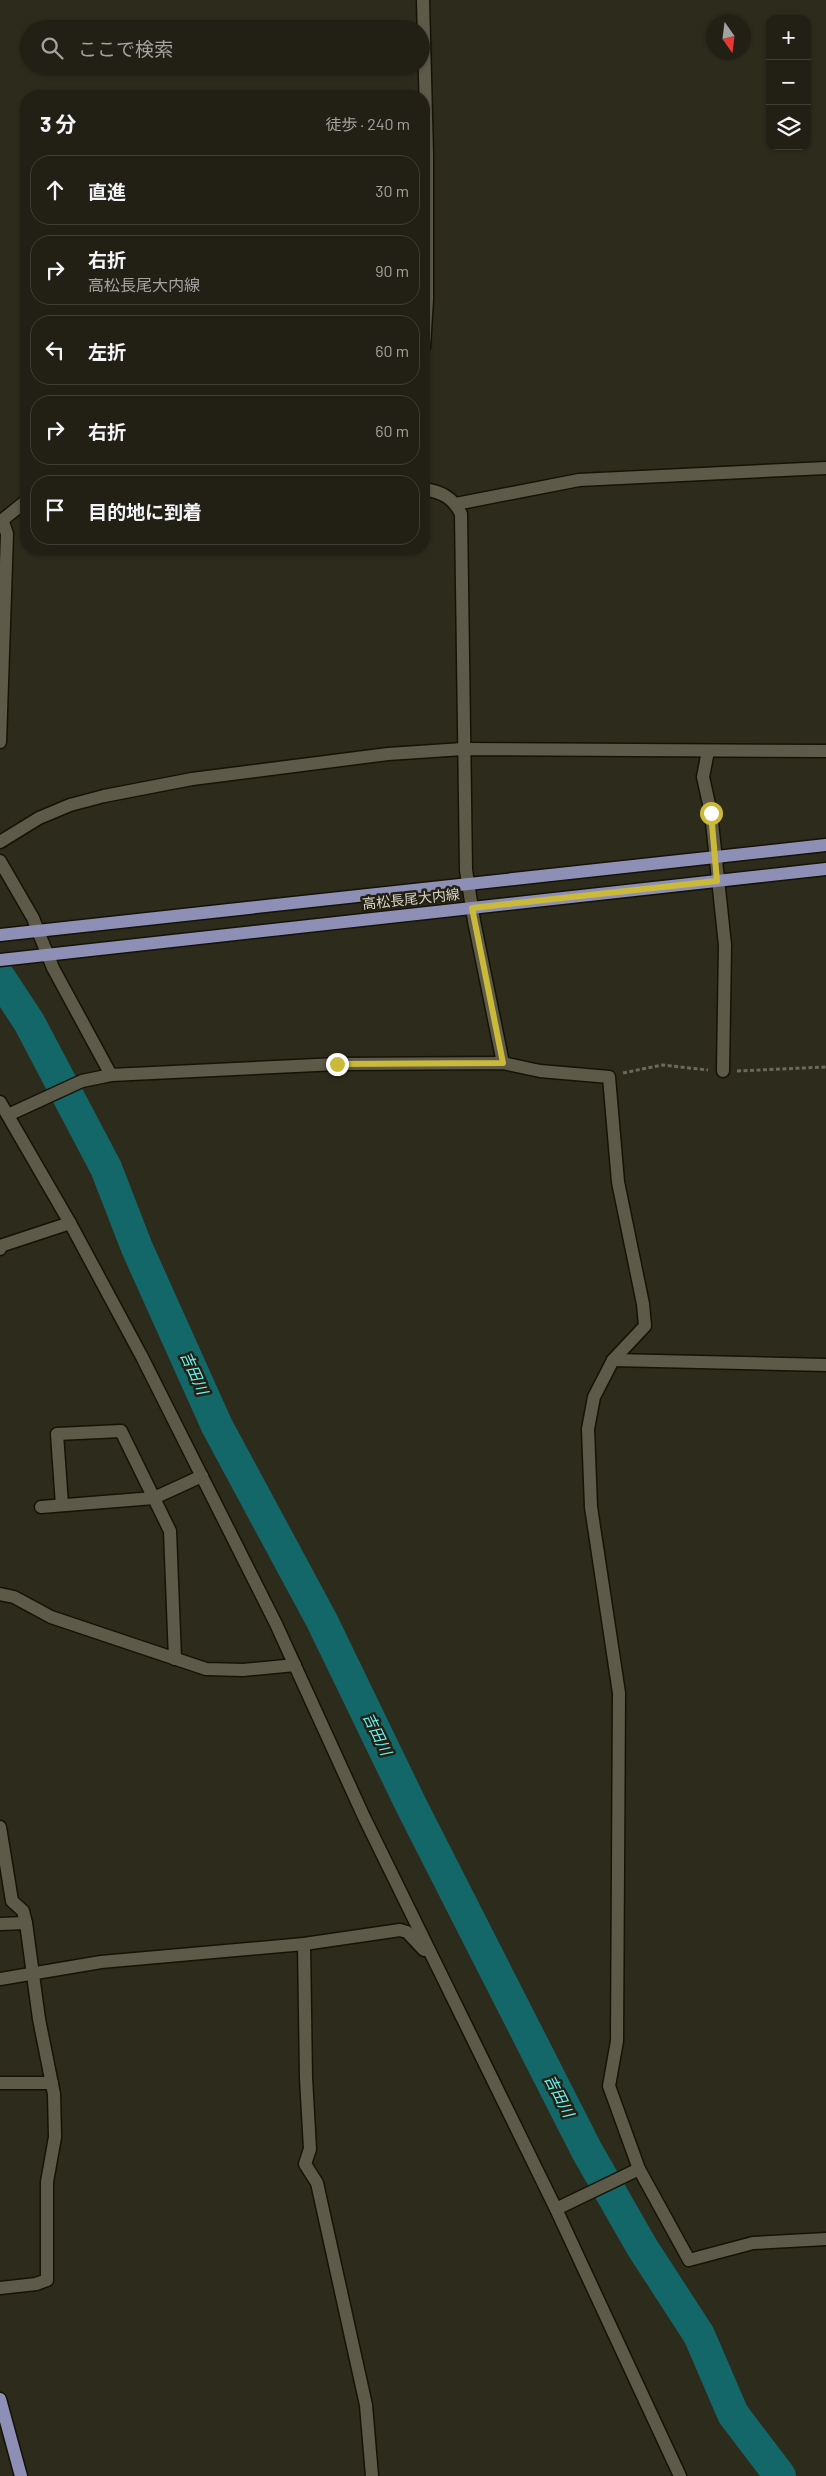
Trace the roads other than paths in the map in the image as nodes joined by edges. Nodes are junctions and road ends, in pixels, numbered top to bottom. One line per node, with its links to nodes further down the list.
1 (423, 0): 2 (street)
2 (424, 20)
3 (425, 75): 4 (street)
4 (425, 90)
5 (826, 468): 7 (street)
6 (430, 490): 7 (street)
7 (456, 504): 11 (street)
8 (20, 506): 9 (street)
9 (1, 522): 10 (street)
10 (0, 742)
11 (463, 750): 12 (street); 14 (street); 20 (street)
12 (708, 751): 13 (street); 16 (street)
13 (826, 751)
14 (0, 842)
15 (826, 845): 16 (main road, 高松長尾大内線)
16 (715, 857): 19 (street); 20 (main road, 高松長尾大内線)
17 (0, 861): 22 (street)
18 (826, 869): 19 (main road, 高松長尾大内線)
19 (717, 881): 21 (main road, 高松長尾大内線); 27 (street)
20 (467, 884): 21 (street); 22 (main road, 高松長尾大内線)
21 (472, 908): 24 (main road, 高松長尾大内線); 26 (street)
22 (38, 931): 23 (main road, 高松長尾大内線); 24 (street)
23 (0, 935)
24 (42, 956): 25 (main road, 高松長尾大内線); 28 (street)
25 (0, 960)
26 (503, 1063): 28 (street); 33 (street)
27 (723, 1071)
28 (112, 1075): 30 (street)
29 (0, 1102): 30 (street)
30 (8, 1115): 31 (street)
31 (70, 1224): 32 (street); 35 (street)
32 (0, 1249)
33 (613, 1360): 34 (street); 51 (street)
34 (826, 1365)
35 (202, 1476): 36 (street); 41 (street)
36 (154, 1498): 37 (street); 37 (street); 40 (street)
37 (62, 1505): 38 (street)
38 (41, 1506)
39 (0, 1594): 40 (street)
40 (175, 1659): 41 (street)
41 (295, 1665): 46 (street)
42 (0, 1828): 43 (street)
43 (26, 1923): 44 (street); 47 (street)
44 (0, 1924)
45 (304, 1944): 46 (street); 47 (street); 57 (street)
46 (430, 1955): 52 (street)
47 (33, 1975): 48 (street); 50 (street)
48 (0, 1979)
49 (0, 2083): 50 (street)
50 (52, 2083): 54 (street)
51 (639, 2169): 52 (street); 53 (street)
52 (556, 2209): 58 (street)
53 (826, 2239)
54 (0, 2288)
55 (0, 2399): 56 (main road)
56 (21, 2476)
57 (372, 2476)
58 (680, 2476)

